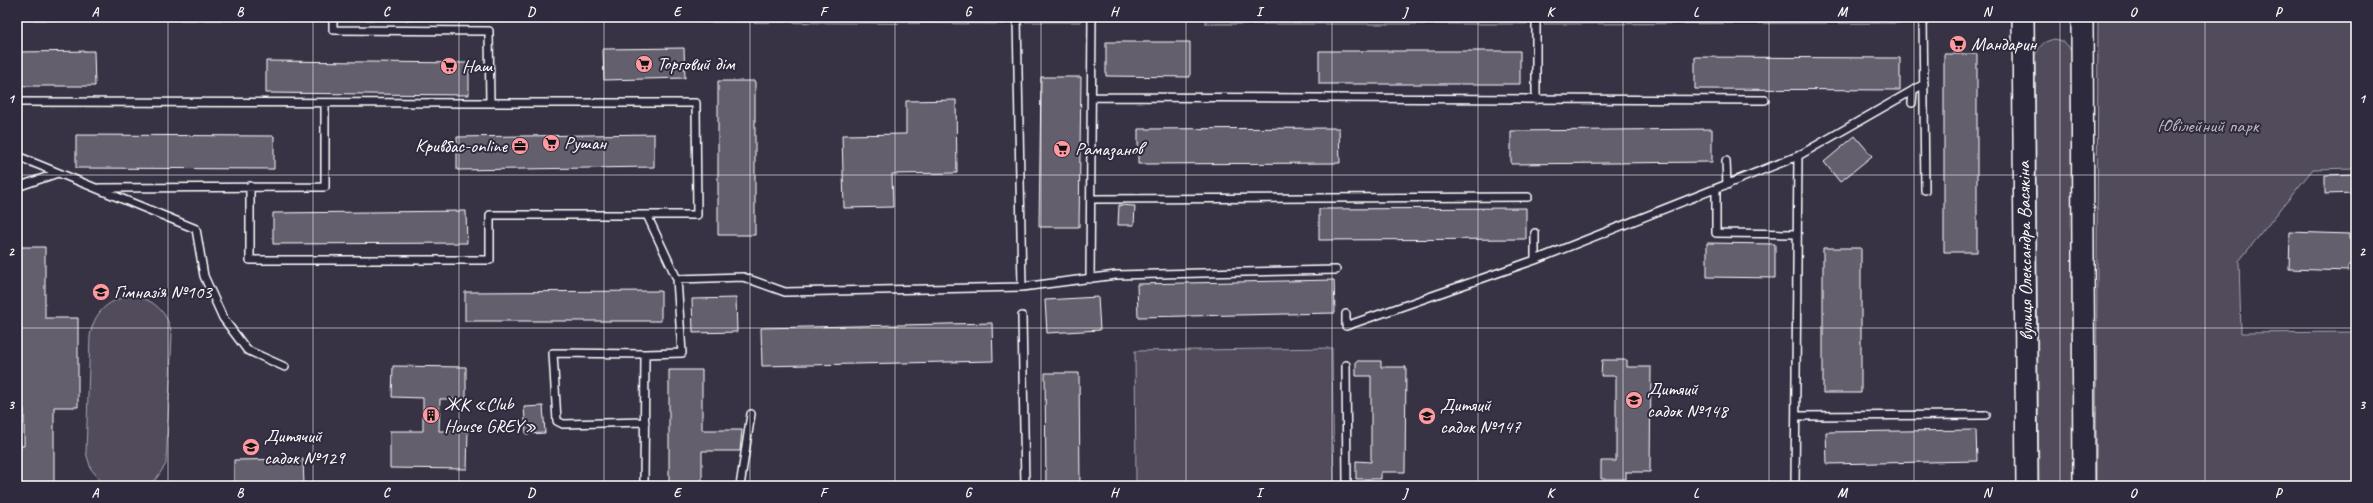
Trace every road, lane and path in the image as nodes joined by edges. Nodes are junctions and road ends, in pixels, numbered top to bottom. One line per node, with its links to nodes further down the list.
1 (333, 17): 15 (lane)
2 (1017, 17): 36 (lane)
3 (1092, 17): 10 (lane)
4 (1536, 17): 11 (lane)
5 (1924, 17): 8 (lane)
6 (2022, 17): 51 (street, вулиця Олександра Васякіна)
7 (2082, 17): 52 (street)
8 (1924, 84): 9 (lane); 26 (lane)
9 (1913, 91): 16 (lane); 18 (lane)
10 (1092, 97): 11 (lane); 28 (lane)
11 (1536, 100): 12 (lane)
12 (1765, 100)
13 (17, 102): 14 (lane)
14 (325, 103): 15 (lane); 22 (lane)
15 (490, 103): 29 (lane)
16 (1912, 103)
17 (17, 156): 20 (lane)
18 (1798, 156): 21 (lane); 31 (lane)
19 (1726, 161): 21 (lane)
20 (58, 173): 23 (lane); 24 (lane)
21 (1727, 185): 25 (lane)
22 (250, 186): 24 (lane); 29 (lane)
23 (17, 187)
24 (96, 188): 41 (lane)
25 (1716, 190): 31 (lane); 32 (lane)
26 (1925, 190)
27 (1528, 197): 28 (lane)
28 (1091, 199): 35 (lane)
29 (647, 215): 34 (lane)
30 (1535, 233): 32 (lane)
31 (1797, 234): 44 (lane)
32 (1535, 260): 37 (lane)
33 (1336, 270): 35 (lane)
34 (677, 279): 36 (lane); 39 (lane)
35 (1090, 279): 36 (lane)
36 (1022, 287)
37 (1346, 314)
38 (1022, 316): 48 (lane)
39 (645, 354): 45 (lane); 45 (lane)
40 (1346, 365): 49 (lane)
41 (285, 367)
42 (751, 414): 47 (lane)
43 (1986, 415): 44 (lane)
44 (1796, 416): 50 (lane)
45 (645, 422): 46 (lane)
46 (644, 486)
47 (740, 486)
48 (1024, 486)
49 (1347, 486)
50 (1795, 486)
51 (2027, 486)
52 (2084, 486)

